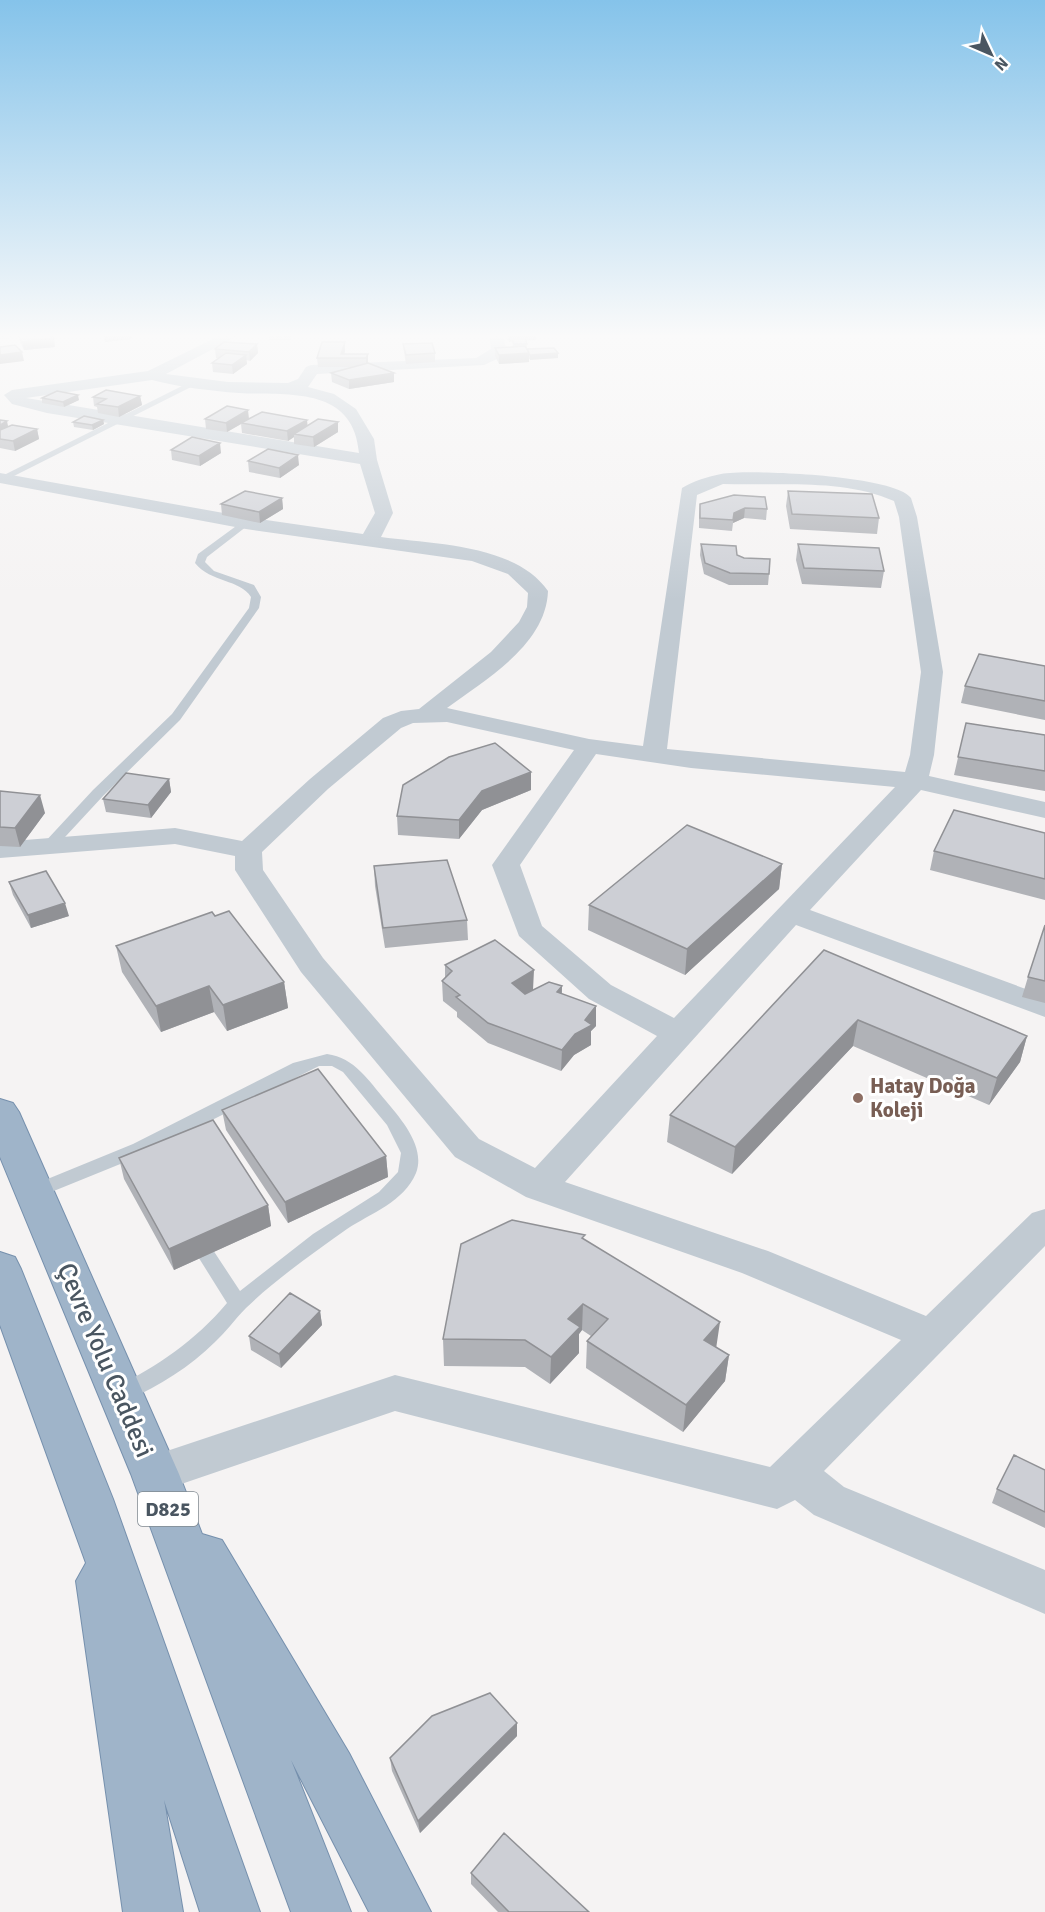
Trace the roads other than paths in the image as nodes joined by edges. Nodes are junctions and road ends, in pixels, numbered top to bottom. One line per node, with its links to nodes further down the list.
1 (116, 422): 5 (lane)
2 (135, 422): 4 (street)
3 (356, 422): 4 (street)
4 (368, 460): 7 (street)
5 (1, 479): 6 (street)
6 (246, 523): 7 (street); 13 (lane)
7 (370, 539): 8 (street)
8 (428, 714): 9 (street); 15 (street)
9 (588, 746): 10 (street); 18 (street)
10 (654, 755): 11 (street); 11 (street)
11 (915, 781): 12 (street); 16 (street)
12 (1045, 810)
13 (48, 847): 14 (street); 15 (street)
14 (0, 850)
15 (248, 850): 22 (street)
16 (792, 914): 17 (street); 18 (street)
17 (1045, 1007)
18 (678, 1033): 22 (street)
19 (0, 1112): 23 (highway, Çevre Yolu Caddesi / D825)
20 (139, 1149): 21 (lane); 23 (lane); 27 (lane)
21 (150, 1168)
22 (539, 1187): 28 (street)
23 (34, 1192): 29 (highway, Çevre Yolu Caddesi / D825)
24 (1045, 1223): 28 (street)
25 (206, 1255): 27 (lane)
26 (0, 1269): 32 (highway)
27 (238, 1305): 29 (lane)
28 (931, 1335): 30 (street)
29 (121, 1394): 31 (highway, Çevre Yolu Caddesi / D825)
30 (793, 1473): 31 (street); 33 (street)
31 (155, 1474): 36 (highway, Çevre Yolu Caddesi / D825); 37 (highway)
32 (89, 1500): 34 (highway); 35 (highway)
33 (1045, 1592)
34 (153, 1912)
35 (230, 1912)
36 (321, 1912)
37 (401, 1912)

